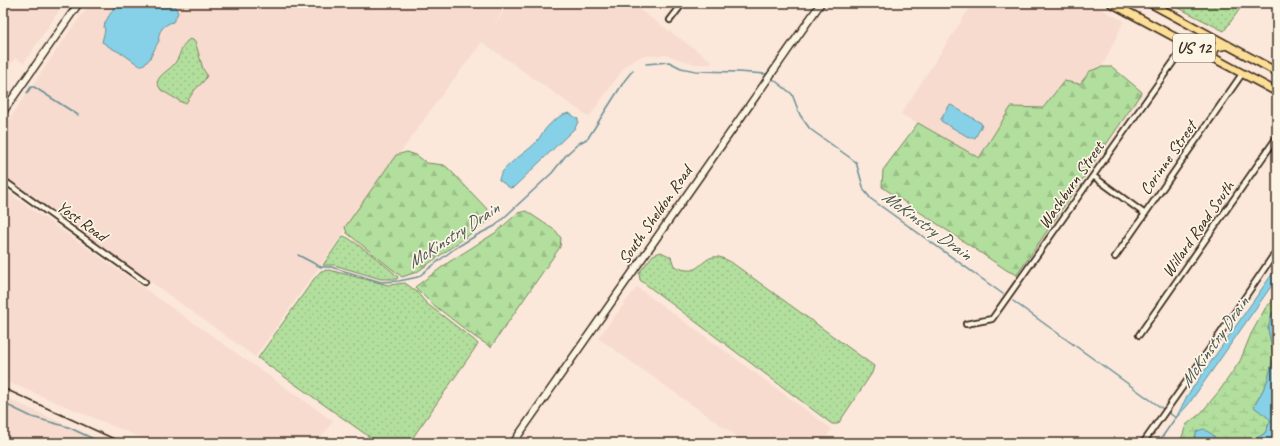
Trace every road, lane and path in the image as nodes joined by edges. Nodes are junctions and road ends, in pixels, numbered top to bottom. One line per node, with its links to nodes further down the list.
1 (79, 3): 13 (street)
2 (683, 3): 6 (street)
3 (821, 3): 23 (street, South Sheldon Road)
4 (1111, 3): 7 (main road, US 12)
5 (1150, 3): 8 (main road, US 12)
6 (670, 20)
7 (1186, 44): 9 (main road, US 12); 15 (street, Washburn Street)
8 (1229, 45): 9 (main road); 10 (main road, US 12)
9 (1213, 59): 11 (main road, US 12)
10 (1277, 72)
11 (1242, 74): 12 (main road, US 12); 17 (street, Corinne Street)
12 (1277, 92)
13 (3, 112)
14 (1277, 137): 22 (street, Willard Road South)
15 (1093, 176): 17 (street); 21 (street, Washburn Street)
16 (3, 180): 20 (street, Yost Road)
17 (1145, 214): 19 (street, Corinne Street)
18 (1277, 250): 24 (street)
19 (1115, 257)
20 (145, 282)
21 (966, 324)
22 (1139, 335)
23 (513, 443)
24 (1143, 443)

